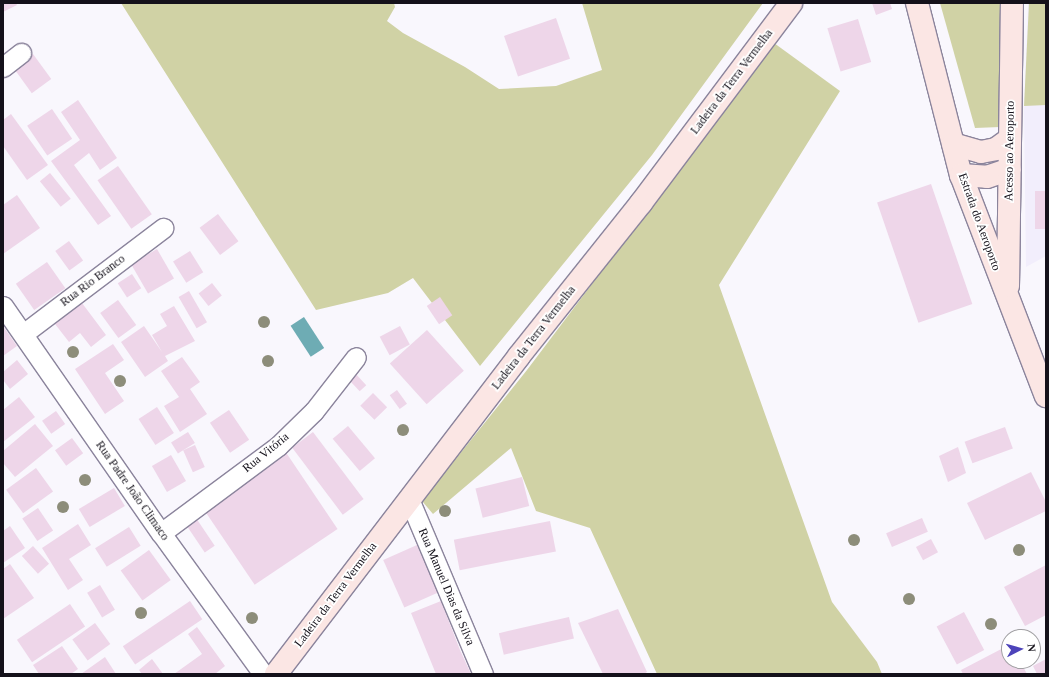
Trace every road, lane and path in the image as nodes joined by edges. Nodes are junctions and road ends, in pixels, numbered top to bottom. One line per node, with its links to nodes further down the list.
1 (791, 3): 16 (main road, Ladeira da Terra Vermelha)
2 (917, 3): 7 (main road)
3 (1012, 3): 6 (main road, Acesso ao Aeroporto)
4 (21, 53): 5 (street)
5 (3, 67)
6 (1010, 140): 7 (main road); 8 (main road, Acesso ao Aeroporto)
7 (953, 144): 9 (main road, Estrada do Aeroporto)
8 (1010, 169): 9 (main road); 11 (main road, Acesso ao Aeroporto)
9 (961, 175): 11 (main road, Estrada do Aeroporto)
10 (163, 228): 13 (street, Rua Rio Branco)
11 (1008, 299): 15 (main road, Estrada do Aeroporto)
12 (3, 306): 13 (street, Rua Padre João Climaco)
13 (23, 334): 17 (street, Rua Padre João Climaco)
14 (356, 357): 17 (street, Rua Vitória)
15 (1046, 396)
16 (409, 499): 19 (main road, Ladeira da Terra Vermelha); 20 (street, Rua Manuel Dias da Silva)
17 (161, 533): 18 (street, Rua Padre João Climaco)
18 (263, 674)
19 (276, 674)
20 (483, 674)

